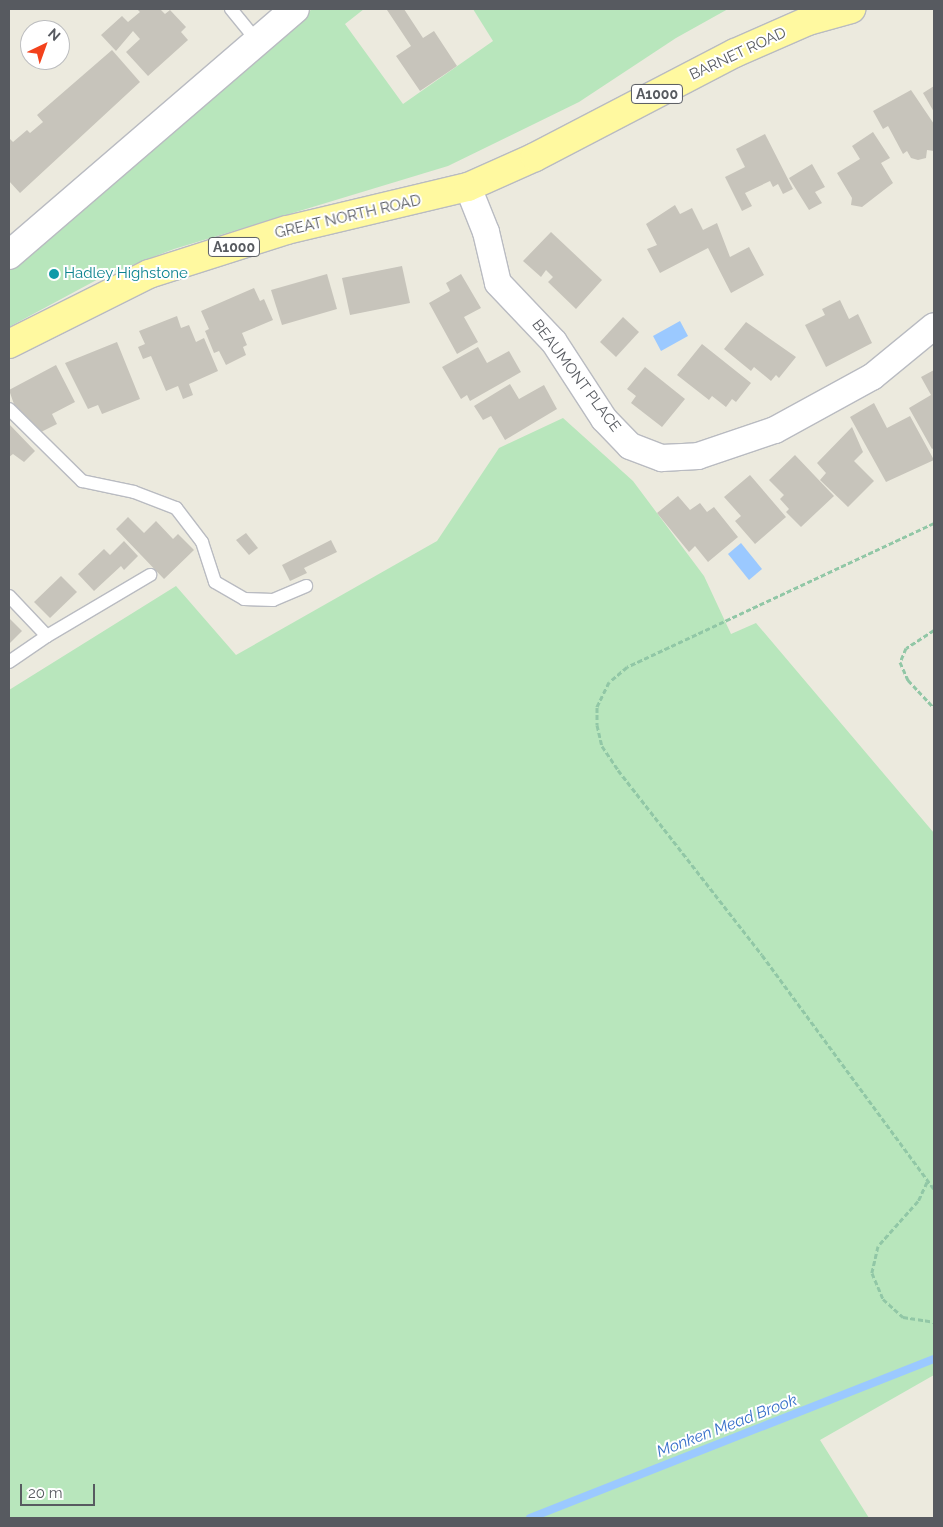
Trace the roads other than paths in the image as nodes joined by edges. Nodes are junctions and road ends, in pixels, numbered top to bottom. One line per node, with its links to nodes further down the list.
1 (230, 9): 4 (lane)
2 (294, 9): 4 (street)
3 (851, 9): 5 (main road, BARNET ROAD / A1000)
4 (247, 49): 6 (street)
5 (468, 187): 7 (street, BEAUMONT PLACE); 8 (main road, GREAT NORTH ROAD / A1000)
6 (9, 255)
7 (934, 326)
8 (9, 344)
9 (9, 409): 11 (lane)
10 (150, 575): 13 (lane)
11 (306, 586)
12 (9, 596): 13 (lane)
13 (47, 636): 14 (lane)
14 (9, 662)

